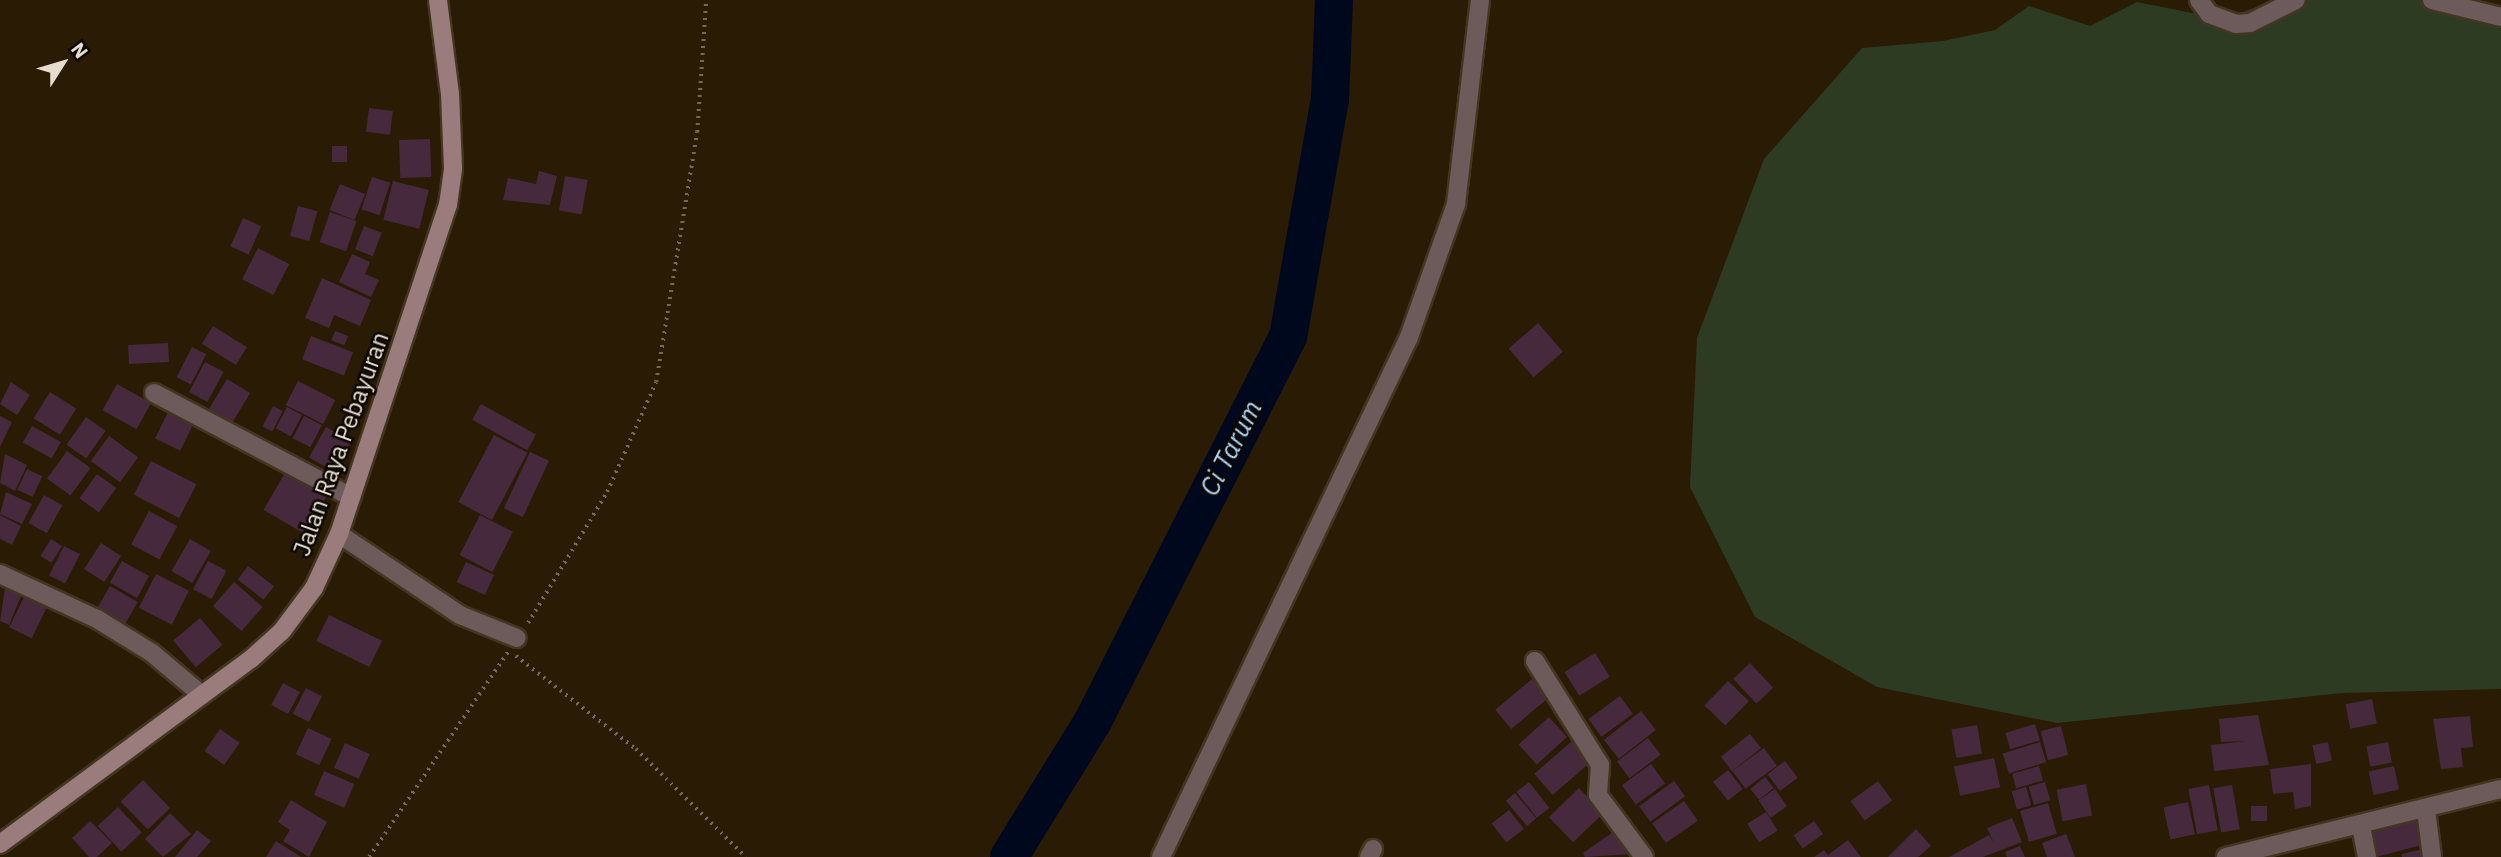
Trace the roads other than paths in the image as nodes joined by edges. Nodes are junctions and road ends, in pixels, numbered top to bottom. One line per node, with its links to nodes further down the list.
1 (438, 0): 8 (main road, Jalan Raya Pebayuran)
2 (1480, 0): 18 (street)
3 (2199, 0): 4 (street)
4 (2296, 0)
5 (2432, 0): 6 (street)
6 (2501, 17)
7 (154, 393): 8 (street)
8 (351, 496): 9 (main road, Jalan Raya Pebayuran)
9 (339, 534): 11 (street); 13 (main road, Jalan Raya Pebayuran)
10 (0, 574): 13 (street)
11 (513, 645)
12 (1535, 662): 19 (street)
13 (202, 695): 17 (main road, Jalan Raya Pebayuran)
14 (2501, 789): 15 (street)
15 (2426, 810): 16 (street); 22 (street)
16 (2361, 826): 20 (street); 21 (street)
17 (0, 844)
18 (1161, 857)
19 (1644, 857)
20 (2226, 857)
21 (2367, 857)
22 (2432, 857)

